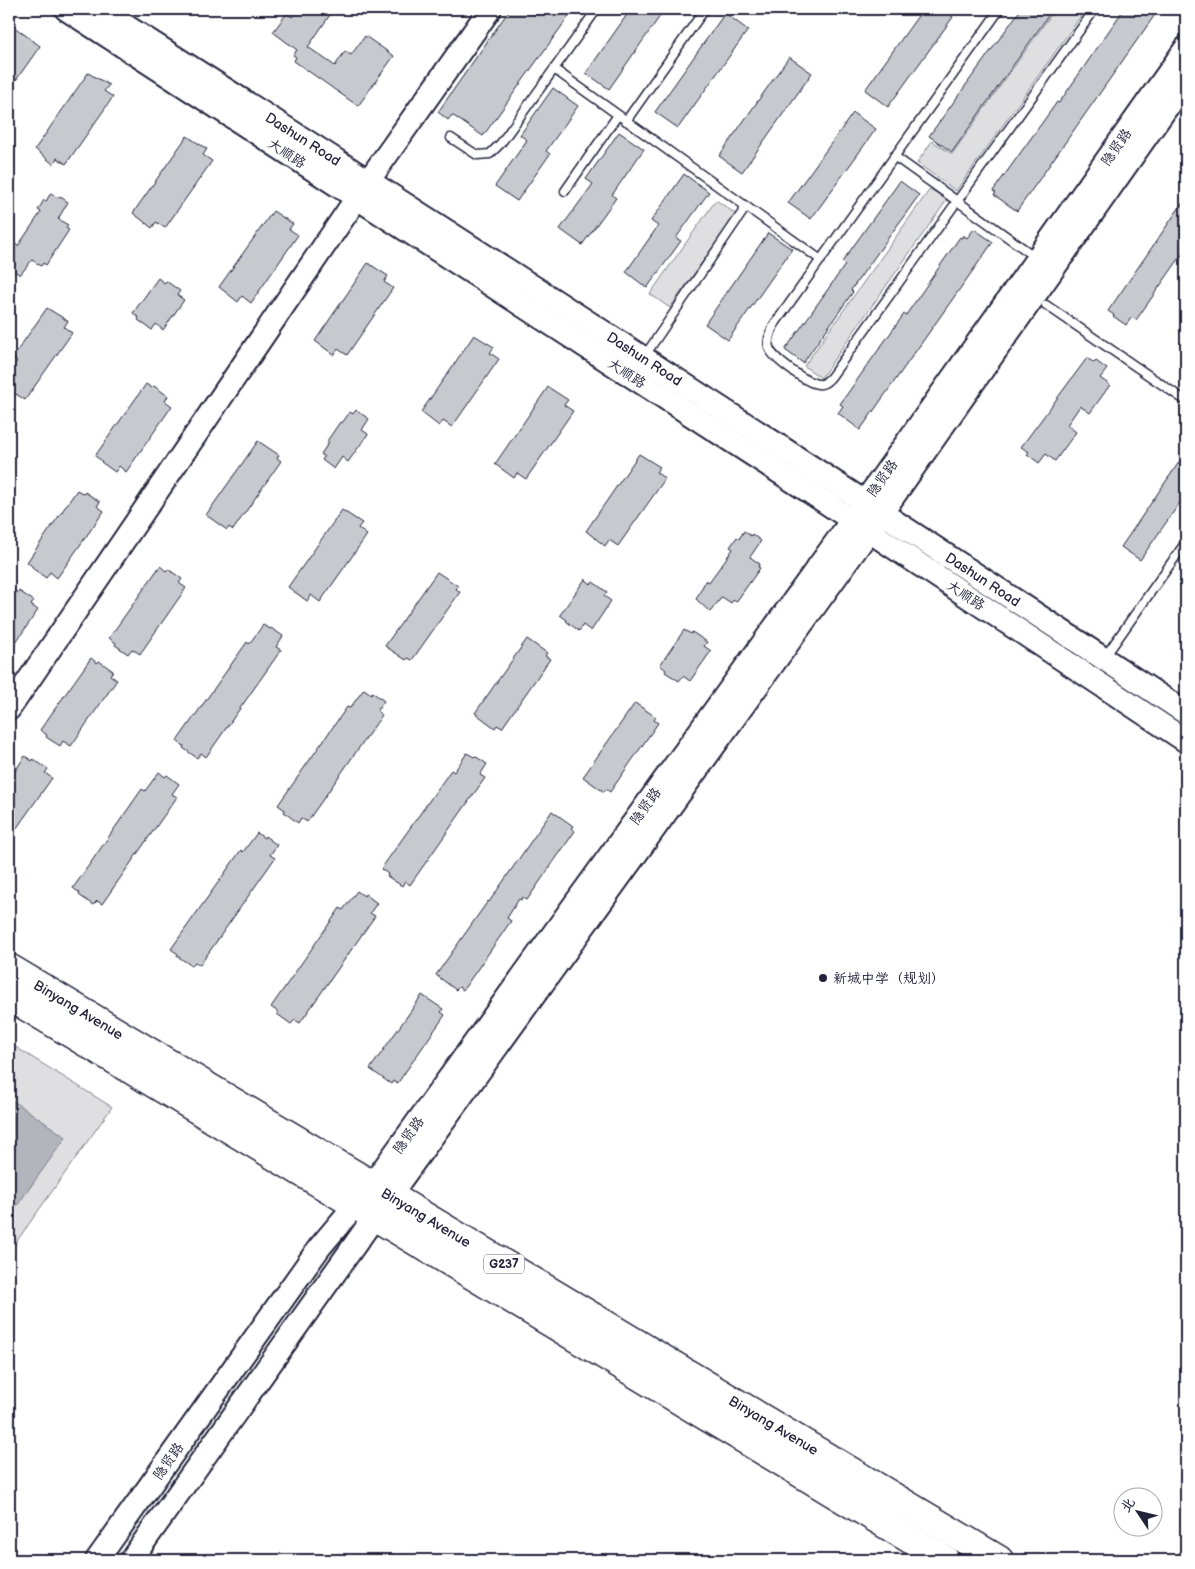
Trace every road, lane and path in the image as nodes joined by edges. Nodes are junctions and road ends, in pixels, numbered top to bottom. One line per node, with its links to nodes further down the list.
1 (66, 9): 15 (street, 大顺路)
2 (98, 9): 15 (street, Dashun Road)
3 (490, 9): 15 (street)
4 (596, 9): 9 (lane)
5 (705, 9): 12 (lane)
6 (1000, 9): 14 (lane)
7 (1095, 9): 19 (lane)
8 (1186, 48): 23 (street, 隐贤路)
9 (554, 69): 11 (lane); 13 (lane)
10 (1186, 80): 23 (street, 隐贤路)
11 (618, 115): 12 (lane); 16 (lane)
12 (626, 121): 17 (lane)
13 (451, 138)
14 (894, 156): 18 (lane); 19 (lane)
15 (363, 189): 23 (street, Dashun Road); 24 (street, 大顺路); 27 (street)
16 (565, 191)
17 (746, 206): 19 (lane); 21 (lane)
18 (1034, 256)
19 (821, 260)
20 (1046, 305): 22 (lane)
21 (648, 350)
22 (1186, 401)
23 (874, 507): 24 (street, 隐贤路); 28 (street, Dashun Road)
24 (860, 526): 29 (street, 大顺路); 32 (street, 隐贤路)
25 (1186, 542): 26 (lane)
26 (1109, 651)
27 (9, 709)
28 (1186, 713)
29 (1186, 741)
30 (9, 968): 32 (highway, Binyang Avenue / G237)
31 (9, 996): 33 (highway, Binyang Avenue / G237)
32 (381, 1190): 33 (street, 隐贤路); 37 (highway, Binyang Avenue / G237)
33 (365, 1212): 34 (street, 隐贤路); 35 (street, 隐贤路); 36 (highway, Binyang Avenue / G237)
34 (98, 1560)
35 (131, 1560)
36 (945, 1560)
37 (999, 1560)

